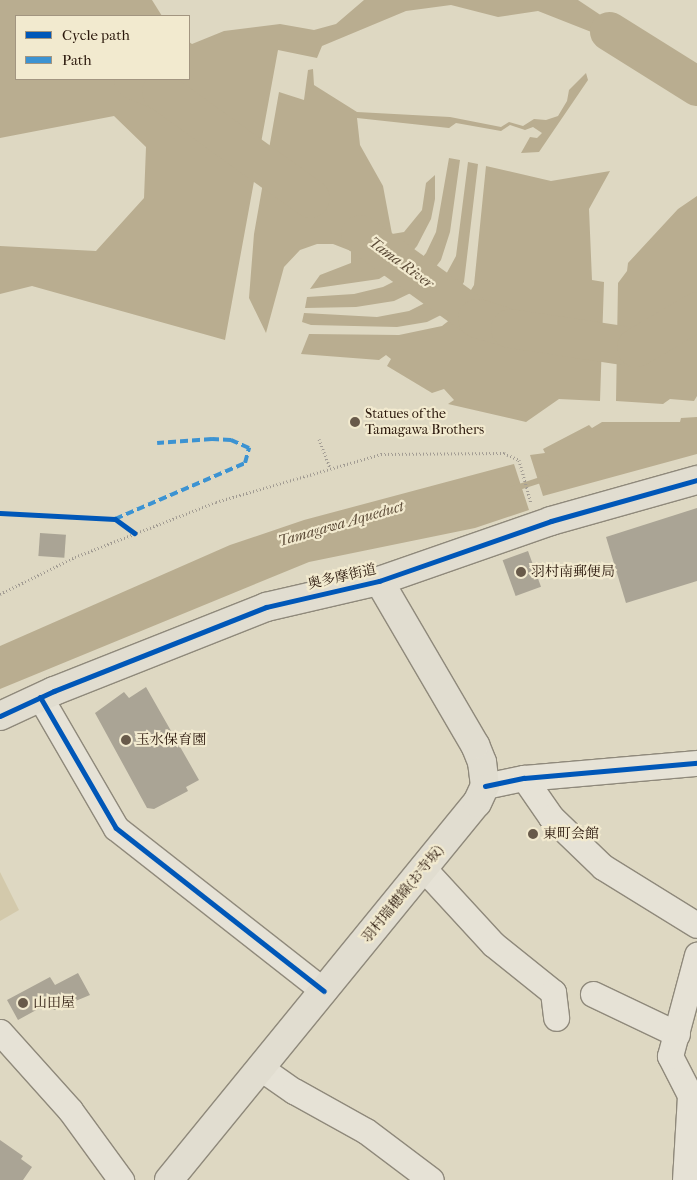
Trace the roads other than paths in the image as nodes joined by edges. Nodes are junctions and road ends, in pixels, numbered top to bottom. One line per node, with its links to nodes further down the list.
1 (697, 480): 2 (main road, 奥多摩街道)
2 (379, 581): 3 (main road, 奥多摩街道); 7 (main road)
3 (40, 697): 4 (main road, 奥多摩街道); 11 (street)
4 (0, 716)
5 (697, 763): 6 (street)
6 (524, 778): 7 (street); 9 (street)
7 (485, 786): 8 (main road, 羽村瑞穂線(お寺坂))
8 (424, 869): 11 (main road, 羽村瑞穂線(お寺坂)); 13 (street)
9 (697, 926)
10 (696, 962): 15 (street)
11 (324, 991): 16 (main road, 羽村瑞穂線(お寺坂))
12 (593, 994): 15 (street)
13 (556, 1018)
14 (0, 1032): 17 (street)
15 (677, 1034): 20 (street)
16 (262, 1069): 18 (main road, 羽村瑞穂線(お寺坂)); 19 (street)
17 (121, 1180)
18 (169, 1180)
19 (430, 1180)
20 (685, 1180)

